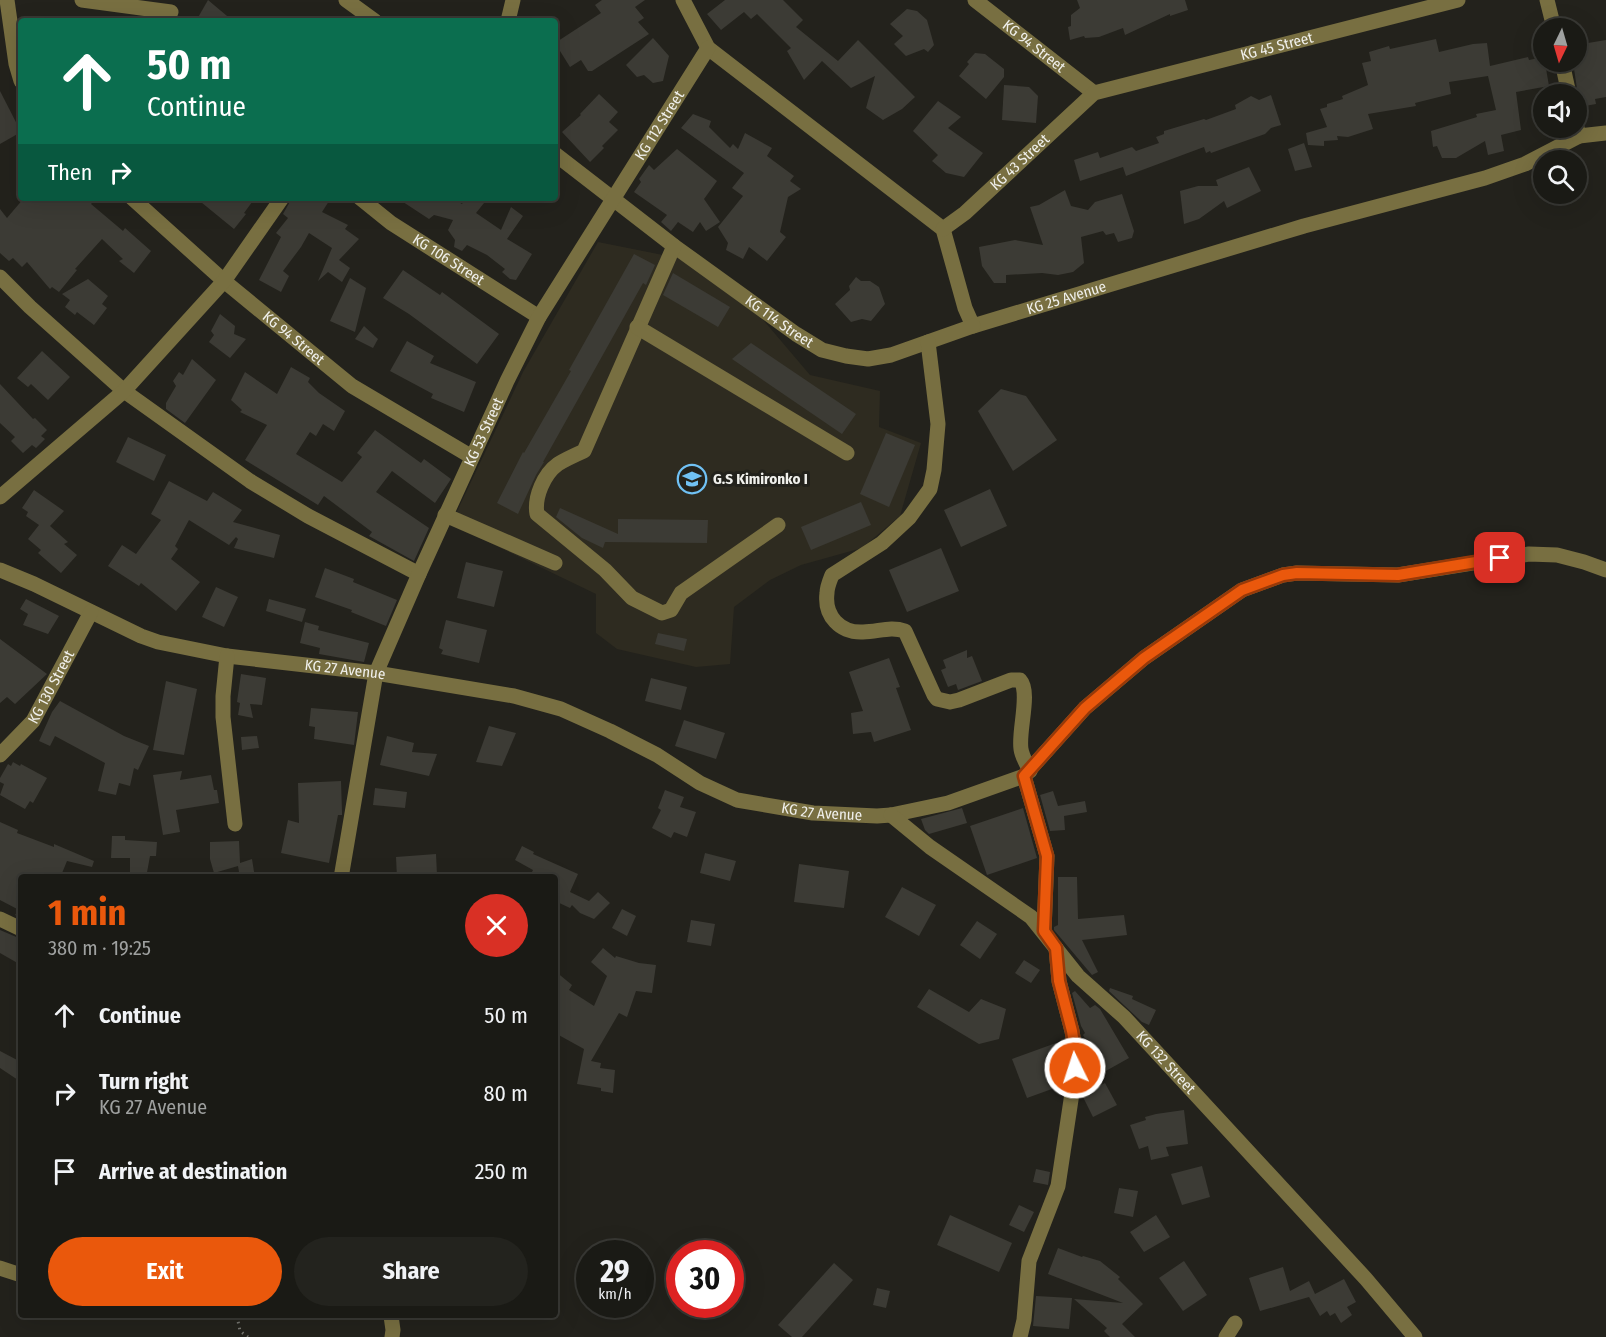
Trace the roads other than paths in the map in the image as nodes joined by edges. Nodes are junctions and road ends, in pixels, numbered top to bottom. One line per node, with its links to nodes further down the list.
1 (7, 0): 13 (street)
2 (82, 0): 9 (street)
3 (346, 0): 10 (street)
4 (513, 0): 11 (street)
5 (683, 0): 14 (street)
6 (975, 0): 16 (street, KG 94 Street)
7 (1458, 0): 16 (street, KG 45 Street)
8 (1547, 0): 12 (street)
9 (172, 11)
10 (371, 18)
11 (509, 18)
12 (1552, 18)
13 (5, 26): 15 (street)
14 (708, 48): 21 (street, KG 112 Street); 25 (street)
15 (18, 71)
16 (1094, 93): 25 (street, KG 43 Street)
17 (1587, 131): 18 (street)
18 (1606, 133)
19 (1566, 138): 30 (street, KG 25 Avenue)
20 (558, 156): 21 (street, KG 114 Street)
21 (612, 200): 26 (street, KG 114 Street); 29 (street, KG 53 Street)
22 (135, 201): 28 (street, KG 94 Street)
23 (280, 201): 28 (street)
24 (364, 201): 29 (street, KG 106 Street)
25 (943, 229): 30 (street)
26 (674, 246): 31 (street); 32 (street, KG 114 Street)
27 (0, 277): 33 (street)
28 (224, 281): 33 (street); 35 (street, KG 94 Street)
29 (538, 317): 35 (street, KG 53 Street)
30 (973, 326): 32 (street, KG 114 Street)
31 (637, 327): 34 (street); 38 (street)
32 (928, 342): 47 (street)
33 (124, 391): 36 (street); 42 (street)
34 (847, 453)
35 (472, 457): 37 (street, KG 53 Street)
36 (1, 494)
37 (446, 515): 39 (street); 42 (street, KG 53 Street)
38 (778, 525)
39 (555, 563)
40 (0, 570): 43 (street, KG 27 Avenue)
41 (1606, 570): 47 (street, KG 27 Avenue)
42 (419, 574): 45 (street, KG 53 Street)
43 (91, 612): 44 (street, KG 27 Avenue); 46 (street, KG 130 Street)
44 (227, 656): 45 (street, KG 27 Avenue); 49 (street)
45 (376, 673): 48 (street, KG 27 Avenue); 50 (street, KG 53 Street)
46 (0, 755)
47 (1027, 774): 48 (street, KG 27 Avenue); 53 (street)
48 (891, 815): 53 (street, KG 132 Street)
49 (235, 824)
50 (341, 874)
51 (0, 919): 52 (street)
52 (18, 928)
53 (1044, 931): 54 (street, KG 132 Street)
54 (1056, 948): 60 (street); 62 (street, KG 132 Street)
55 (0, 1268): 56 (street)
56 (18, 1274)
57 (391, 1318): 59 (street)
58 (1235, 1323): 61 (street)
59 (392, 1337)
60 (1020, 1337)
61 (1226, 1337)
62 (1415, 1337)

